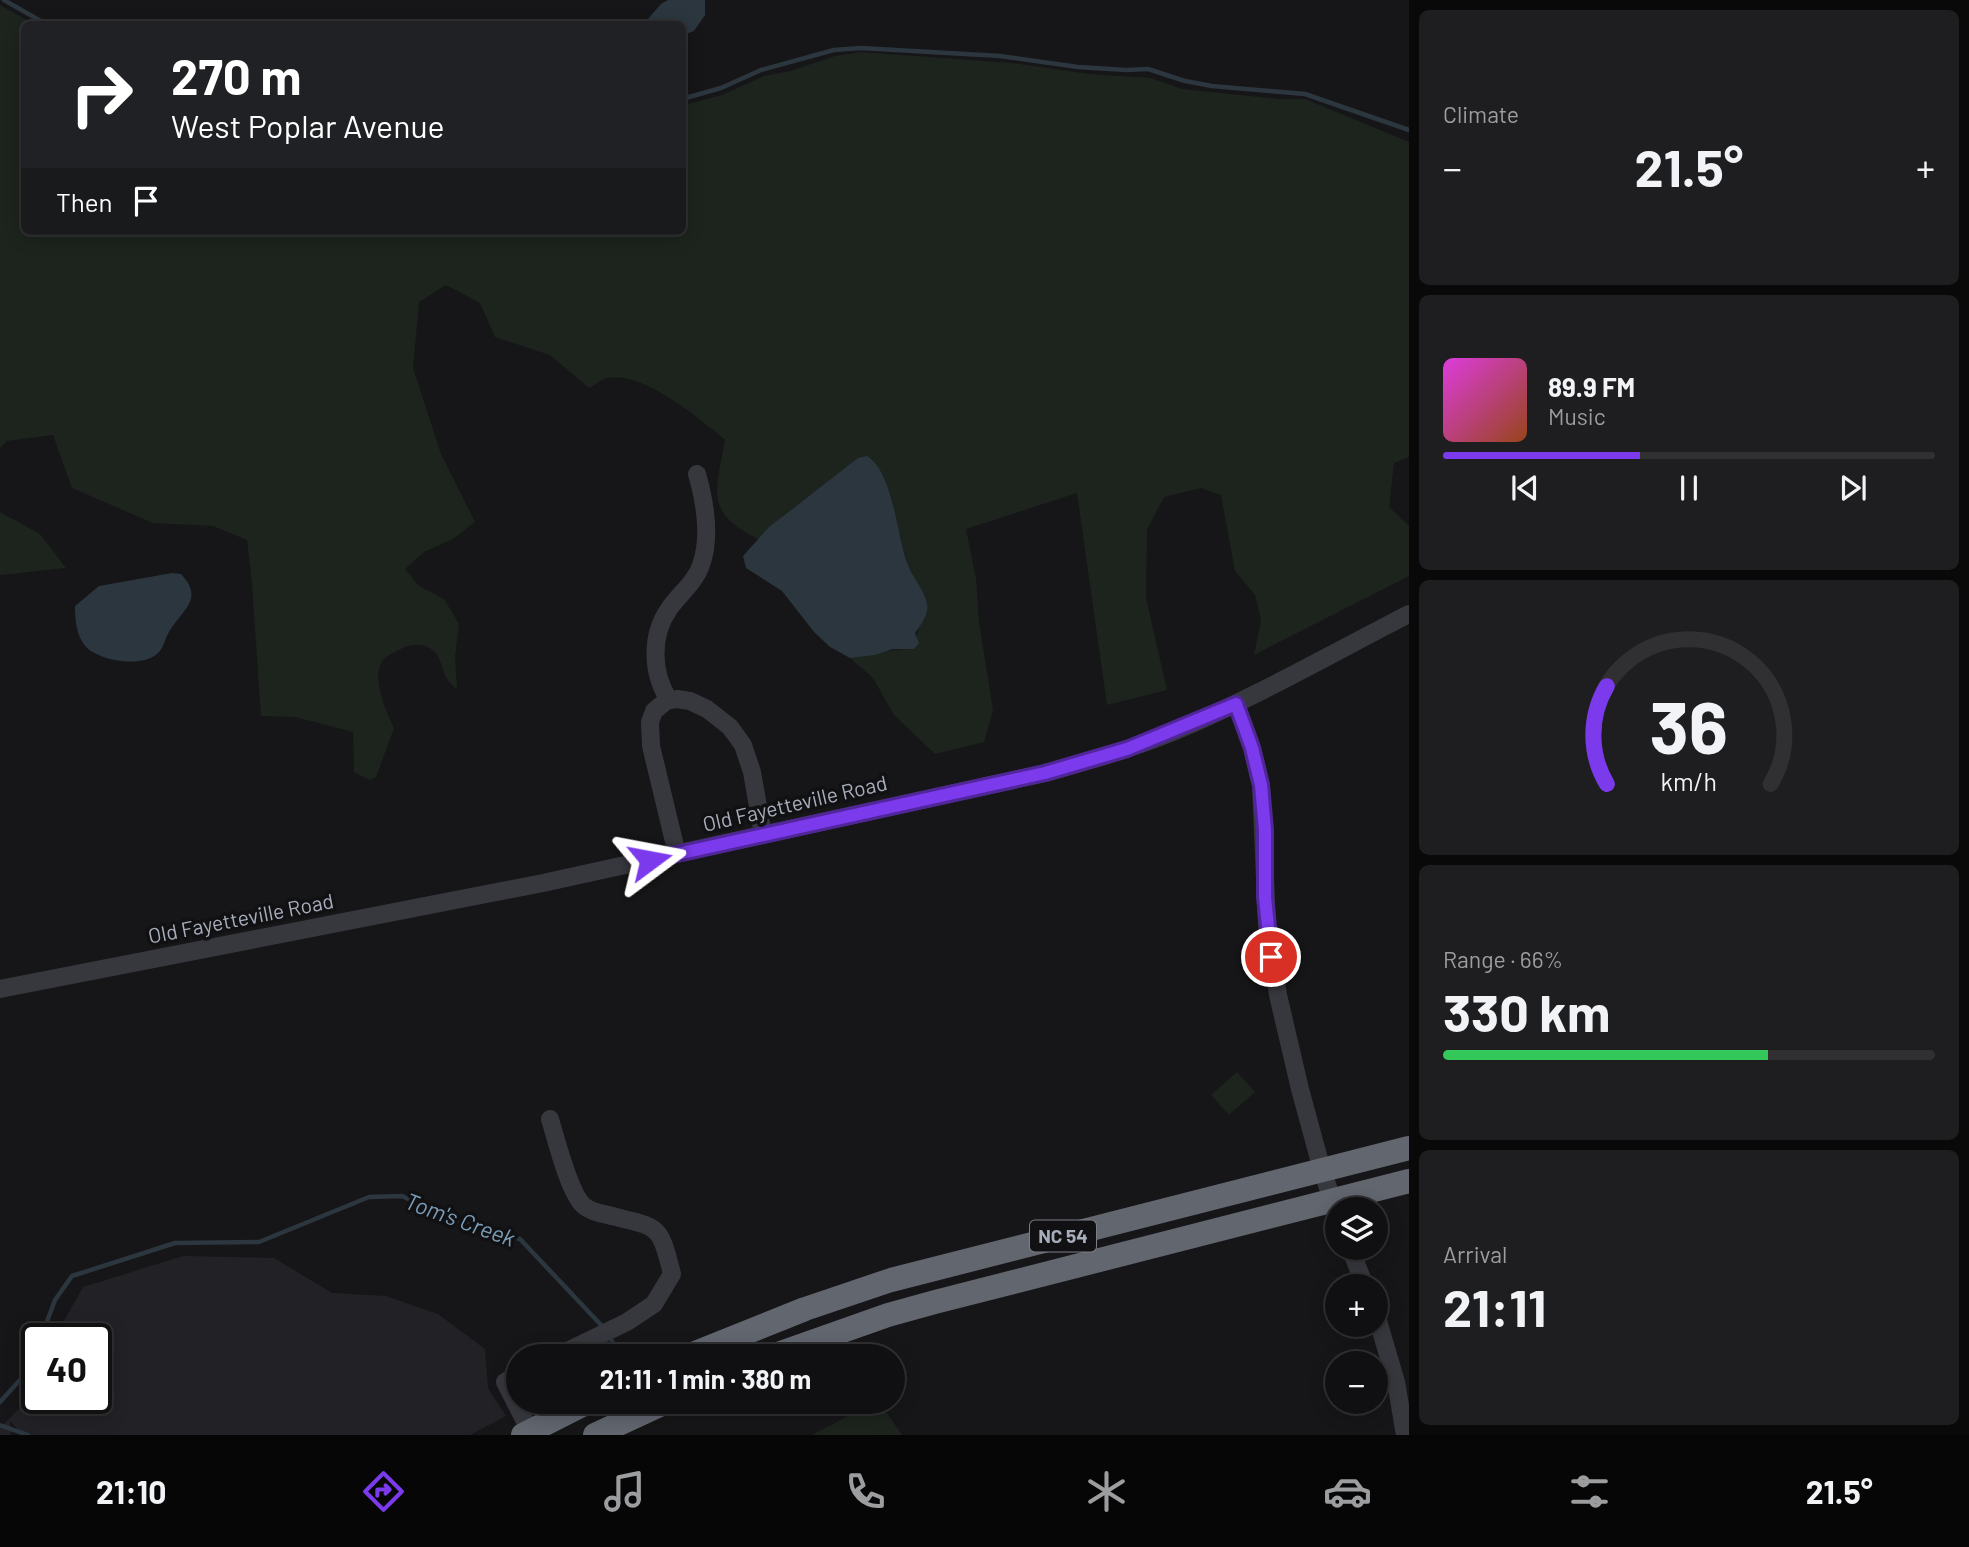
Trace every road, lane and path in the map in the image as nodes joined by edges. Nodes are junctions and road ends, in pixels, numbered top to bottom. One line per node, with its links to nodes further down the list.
1 (697, 474): 3 (street)
2 (1409, 614): 4 (street, Old Fayetteville Road)
3 (669, 701): 5 (street); 6 (street)
4 (1236, 704): 5 (street, Old Fayetteville Road); 10 (street)
5 (763, 835): 6 (street, Old Fayetteville Road)
6 (677, 854): 7 (street, Old Fayetteville Road)
7 (0, 989)
8 (550, 1119): 16 (street)
9 (1409, 1147): 10 (highway, NC 54)
10 (1322, 1170): 12 (street); 17 (highway, NC 54)
11 (1409, 1181): 13 (highway, NC 54)
12 (1331, 1197)
13 (1363, 1197)
14 (1325, 1209): 18 (highway, NC 54)
15 (1383, 1337): 24 (street)
16 (582, 1344)
17 (718, 1344)
18 (806, 1344)
19 (519, 1414): 22 (street)
20 (566, 1414): 22 (highway)
21 (640, 1414): 23 (highway)
22 (528, 1434)
23 (595, 1435)
24 (1405, 1435)

